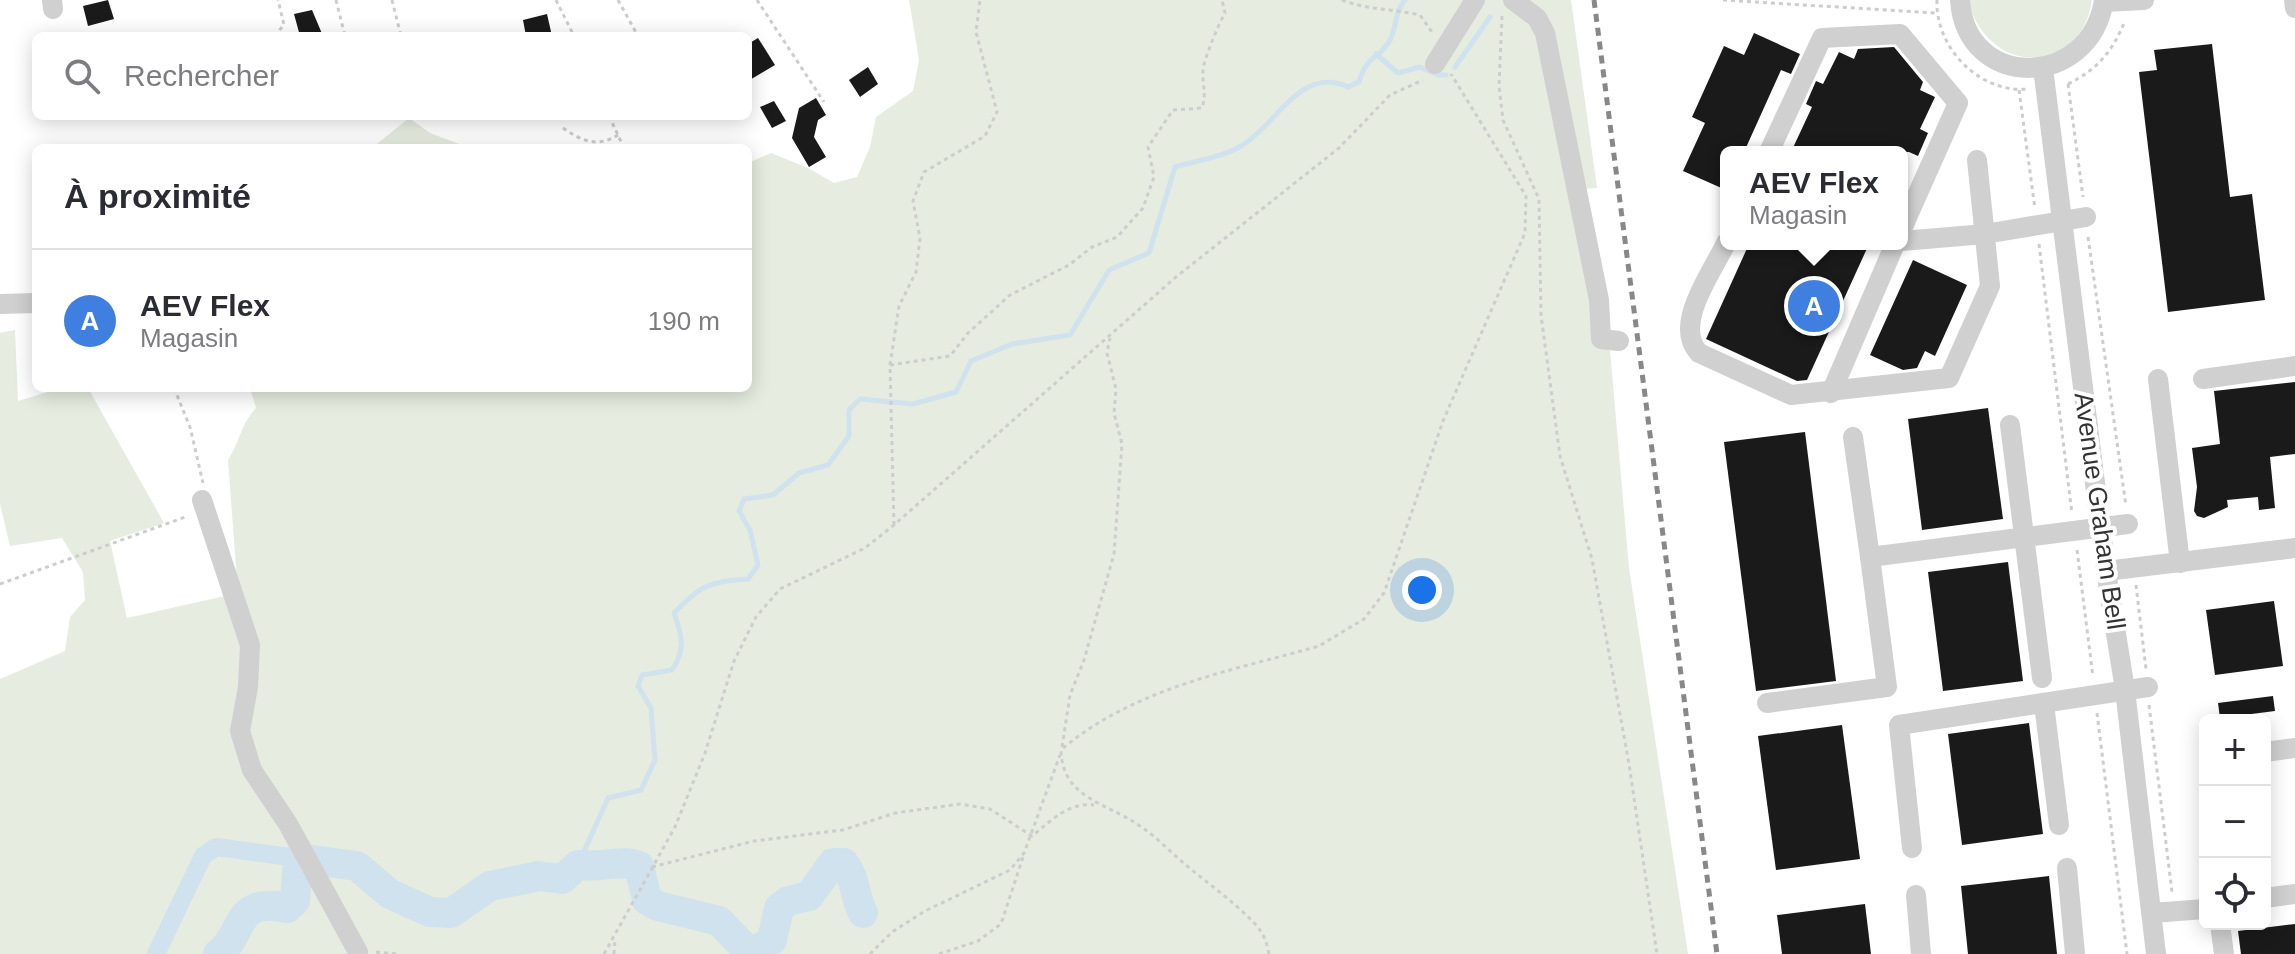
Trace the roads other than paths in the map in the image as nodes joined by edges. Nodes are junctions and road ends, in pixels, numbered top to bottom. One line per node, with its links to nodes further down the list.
1 (1475, 0): 8 (street)
2 (1960, 0): 9 (street)
3 (2144, 0): 5 (street)
4 (2294, 0): 7 (street)
5 (2104, 1): 9 (street)
6 (1507, 5): 21 (street)
7 (2295, 8)
8 (1435, 63)
9 (2043, 68): 14 (street, Avenue Graham Bell)
10 (1772, 146): 12 (street)
11 (1977, 160): 15 (street)
12 (1908, 216)
13 (2086, 217): 14 (street)
14 (2063, 221): 15 (street); 30 (street, Avenue Graham Bell)
15 (1985, 234): 16 (street); 25 (street)
16 (1908, 240)
17 (1723, 250): 25 (street)
18 (1892, 250): 25 (street)
19 (32, 303): 20 (street)
20 (0, 304)
21 (1619, 341)
22 (2295, 366): 24 (street)
23 (2158, 379): 34 (street)
24 (2203, 379)
25 (1831, 393)
26 (2010, 425): 31 (street)
27 (1853, 437): 33 (street)
28 (202, 500): 52 (street)
29 (2128, 524): 30 (street)
30 (2100, 529): 31 (street); 35 (street, Avenue Graham Bell)
31 (2025, 538): 33 (street); 36 (street)
32 (2295, 548): 34 (street)
33 (1870, 557): 39 (street)
34 (2180, 563): 35 (street)
35 (2106, 571): 38 (street, Avenue Graham Bell)
36 (2042, 678)
37 (2148, 687): 38 (street)
38 (2125, 690): 40 (street); 50 (street, Avenue Graham Bell)
39 (1767, 703)
40 (2044, 704): 43 (street); 44 (street)
41 (2295, 748): 42 (street)
42 (2271, 751)
43 (2059, 825)
44 (1912, 848)
45 (2067, 868): 54 (street)
46 (2295, 894): 48 (street)
47 (1916, 895): 53 (street)
48 (2271, 897)
49 (2199, 909): 50 (street)
50 (2152, 913): 55 (street, Avenue Graham Bell)
51 (2221, 930): 56 (street)
52 (358, 952)
53 (1921, 954)
54 (2075, 954)
55 (2156, 954)
56 (2224, 954)

